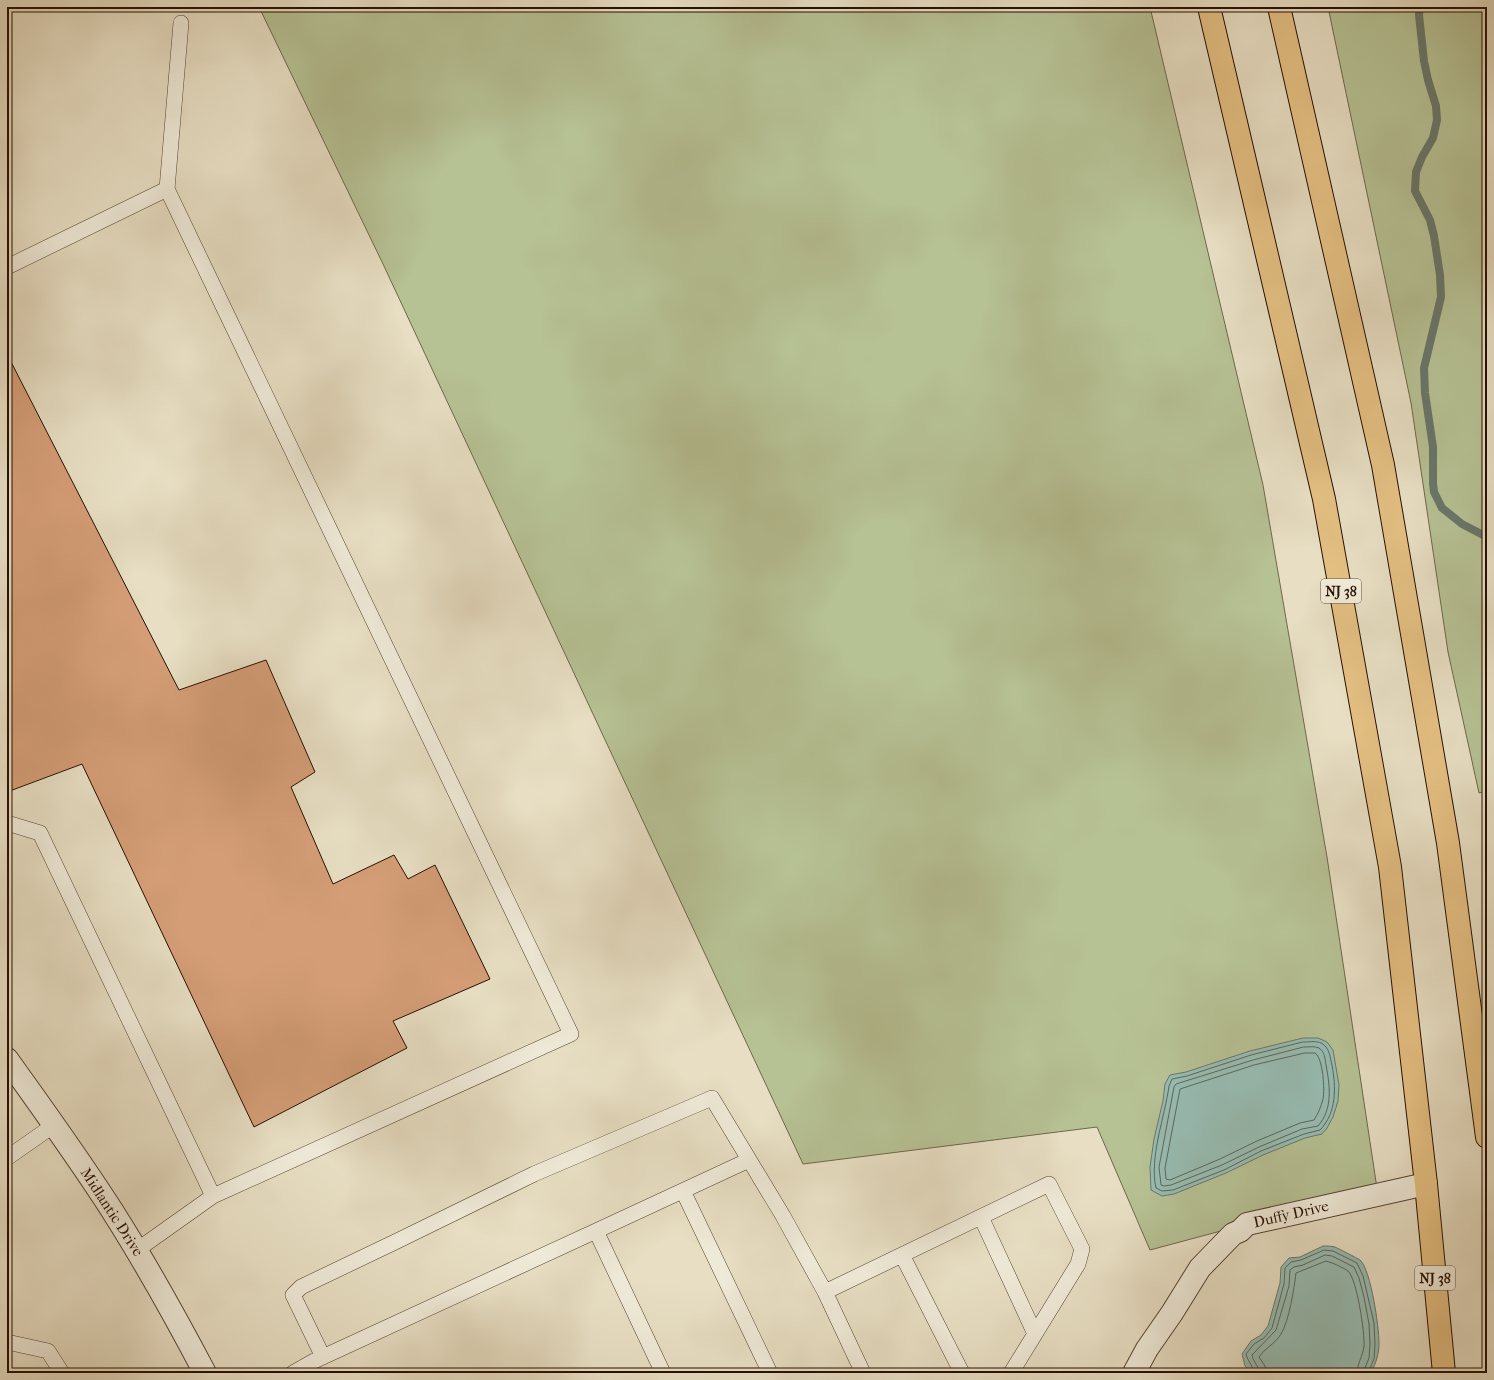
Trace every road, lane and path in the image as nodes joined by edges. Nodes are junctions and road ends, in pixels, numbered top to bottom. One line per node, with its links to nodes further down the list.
1 (1209, 7): 12 (highway, NJ 38)
2 (1279, 7): 9 (highway)
3 (181, 23): 4 (lane)
4 (167, 189): 5 (lane); 14 (lane)
5 (7, 267)
6 (7, 823): 14 (lane)
7 (7, 1059): 8 (street, Midlantic Drive)
8 (54, 1125): 10 (lane); 17 (street, Midlantic Drive)
9 (1487, 1137)
10 (7, 1158)
11 (749, 1160): 13 (lane); 19 (lane); 22 (lane)
12 (1426, 1184): 31 (street, Duffy Drive); 32 (highway, NJ 38)
13 (683, 1191): 16 (lane); 27 (lane)
14 (213, 1196): 17 (lane)
15 (981, 1217): 18 (lane); 20 (lane); 20 (lane)
16 (596, 1232): 22 (lane); 26 (lane)
17 (137, 1250): 24 (street, Midlantic Drive)
18 (902, 1255): 19 (lane); 29 (lane)
19 (824, 1292): 28 (lane)
20 (1035, 1334): 30 (lane)
21 (7, 1342): 23 (lane)
22 (323, 1357): 25 (lane)
23 (62, 1373)
24 (205, 1373)
25 (293, 1373)
26 (663, 1373)
27 (770, 1373)
28 (863, 1373)
29 (962, 1373)
30 (1011, 1373)
31 (1134, 1373)
32 (1444, 1373)

